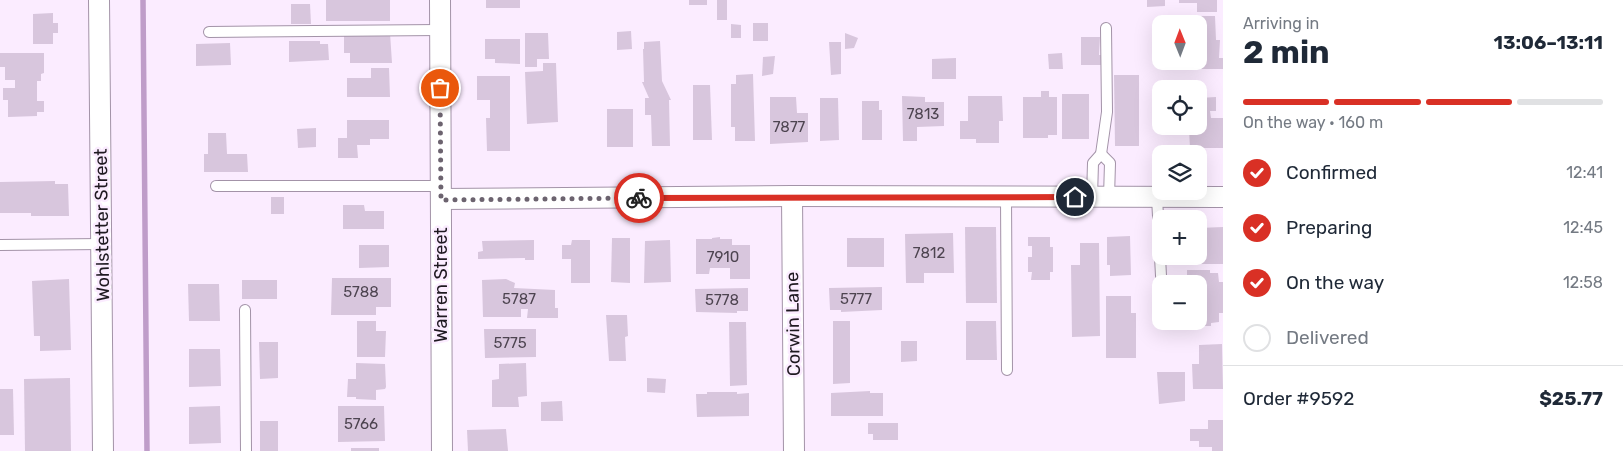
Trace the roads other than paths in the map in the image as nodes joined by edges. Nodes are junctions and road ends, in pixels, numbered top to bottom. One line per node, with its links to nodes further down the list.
1 (99, 0): 16 (street, Wohlstetter Street)
2 (440, 0): 4 (street, Warren Street)
3 (1106, 28): 6 (lane)
4 (440, 30): 5 (lane); 8 (street, Warren Street)
5 (209, 32)
6 (1101, 154): 11 (lane); 11 (lane)
7 (216, 186): 8 (lane)
8 (440, 193): 9 (street); 23 (street, Warren Street)
9 (792, 196): 10 (street); 24 (street, Corwin Lane)
10 (1006, 197): 11 (street); 20 (lane)
11 (1101, 197): 12 (street)
12 (1152, 197)
13 (1207, 197): 14 (street)
14 (1223, 197)
15 (1157, 200): 18 (lane)
16 (102, 244): 17 (lane); 21 (street, Wohlstetter Street)
17 (0, 245)
18 (1161, 275)
19 (245, 310): 22 (lane)
20 (1008, 370)
21 (103, 451)
22 (246, 451)
23 (442, 451)
24 (794, 451)

